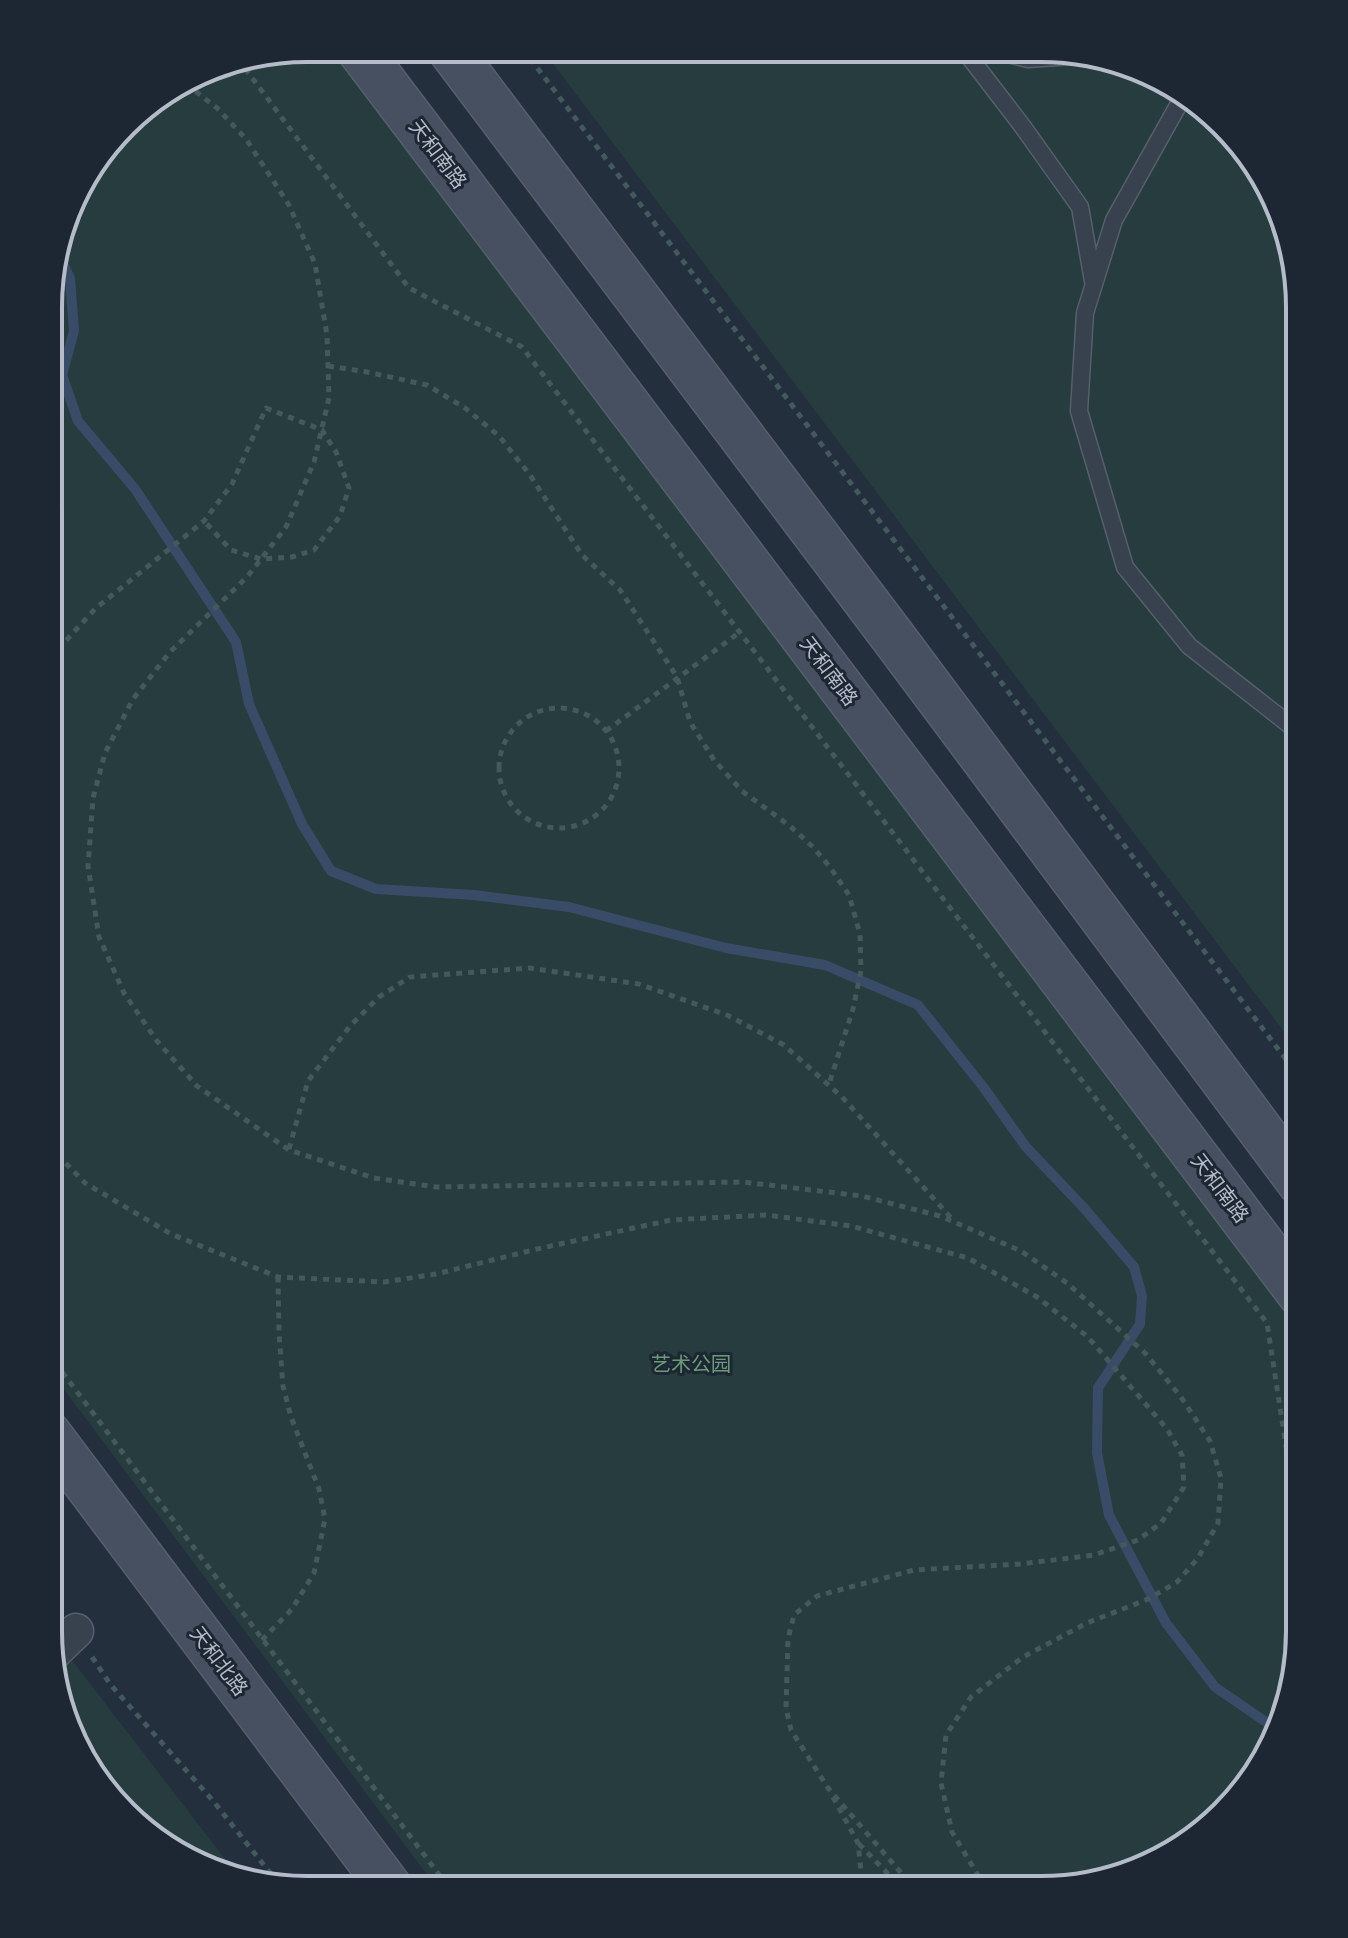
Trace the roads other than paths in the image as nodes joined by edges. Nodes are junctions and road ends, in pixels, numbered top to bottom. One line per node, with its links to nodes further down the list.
1 (973, 62): 5 (lane)
2 (369, 63): 8 (street, 天和南路)
3 (460, 63): 7 (street)
4 (1178, 105): 5 (lane)
5 (1093, 285): 6 (lane)
6 (1286, 722)
7 (1285, 1163)
8 (1285, 1275)
9 (62, 1452): 12 (street, 天和北路)
10 (62, 1501): 11 (street, 天和北路)
11 (343, 1876)
12 (381, 1876)

